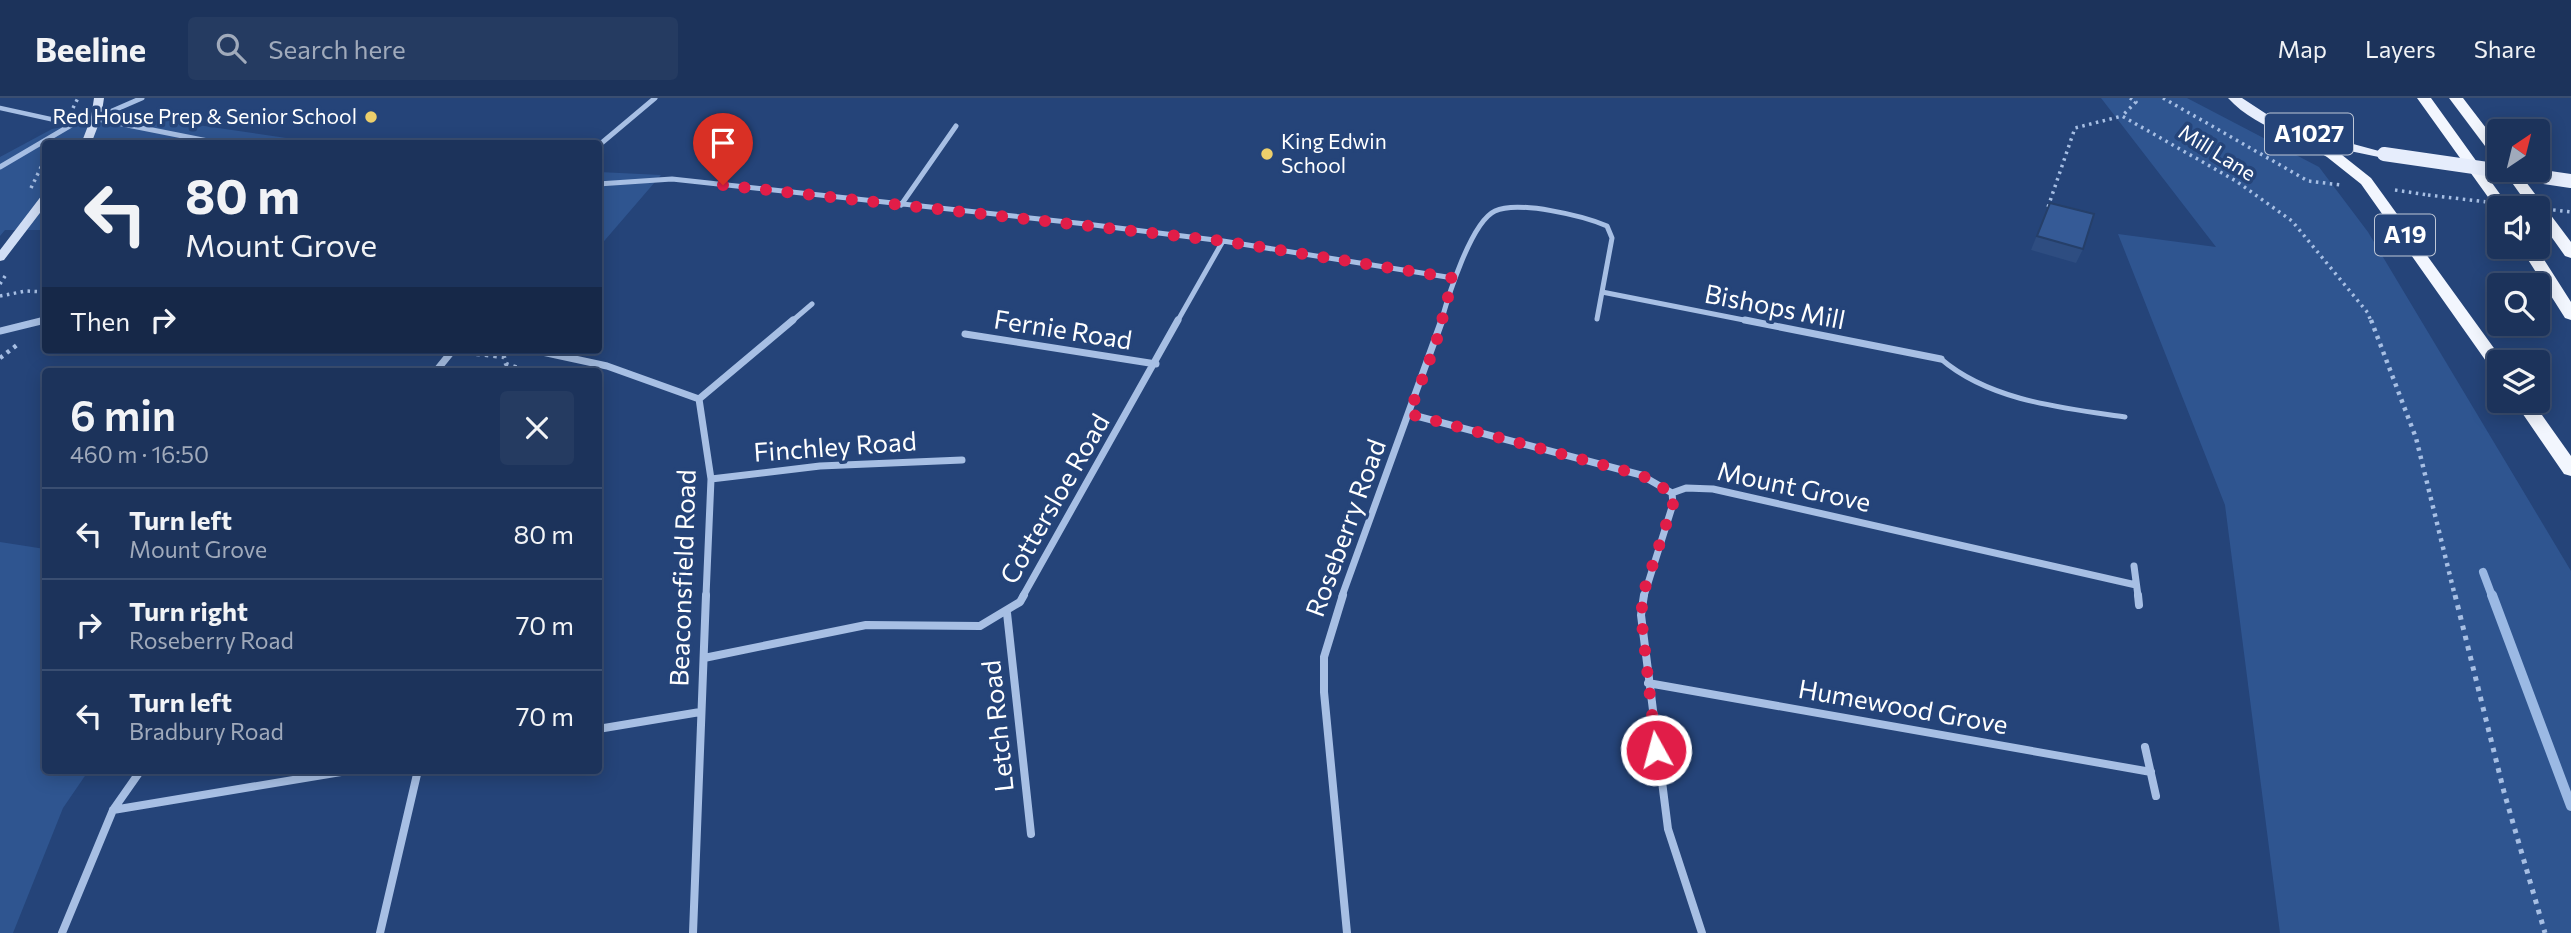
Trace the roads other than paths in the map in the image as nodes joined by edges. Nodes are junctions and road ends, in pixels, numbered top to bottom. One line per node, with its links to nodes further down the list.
1 (99, 98): 8 (main road)
2 (142, 98): 8 (street)
3 (655, 98): 17 (street)
4 (2424, 98): 22 (highway)
5 (2456, 98): 12 (highway)
6 (2233, 99): 11 (main road, A1027)
7 (0, 108): 9 (lane)
8 (96, 118): 9 (street); 14 (main road); 15 (street)
9 (73, 124): 13 (street)
10 (956, 126): 24 (street)
11 (2287, 127): 19 (main road, A1027, bridge); 37 (highway, A19)
12 (2487, 139)
13 (46, 140)
14 (88, 140)
15 (203, 140)
16 (42, 142): 18 (street)
17 (602, 143)
18 (0, 167)
19 (2571, 181)
20 (2519, 182): 26 (highway)
21 (602, 184): 24 (street)
22 (2494, 196)
23 (42, 202): 27 (main road)
24 (901, 205): 25 (street)
25 (1223, 241): 29 (street); 41 (street, Cottersloe Road)
26 (2571, 253)
27 (0, 258)
28 (2536, 259): 32 (highway)
29 (1453, 278): 30 (street, Roseberry Road); 45 (street, Roseberry Road)
30 (1602, 292): 33 (street); 40 (street, Bishops Mill)
31 (812, 304): 43 (street)
32 (2571, 315)
33 (1597, 319)
34 (42, 321): 35 (street)
35 (0, 331)
36 (965, 334): 41 (street, Fernie Road)
37 (2487, 350)
38 (450, 354): 42 (street)
39 (552, 354): 43 (street)
40 (1941, 359): 46 (lane)
41 (1156, 364): 54 (street, Cottersloe Road)
42 (438, 368)
43 (699, 399): 49 (street, Beaconsfield Road)
44 (2531, 413): 48 (highway)
45 (1409, 414): 50 (street); 70 (street, Roseberry Road)
46 (2125, 417)
47 (962, 460): 49 (street, Finchley Road)
48 (2571, 470)
49 (711, 479): 55 (street, Beaconsfield Road)
50 (1672, 493): 52 (street, Mount Grove); 56 (street)
51 (2134, 566): 52 (street)
52 (2136, 585): 53 (street)
53 (2138, 605)
54 (1007, 613): 55 (street, Cottersloe Road); 66 (street, Letch Road)
55 (704, 658): 57 (street, Beaconsfield Road)
56 (1648, 683): 60 (street, Humewood Grove); 71 (street)
57 (700, 712): 58 (street); 69 (street, Beaconsfield Road)
58 (602, 728)
59 (2145, 747): 60 (street)
60 (2151, 772): 64 (street)
61 (138, 774): 65 (street)
62 (329, 774): 65 (street)
63 (417, 774): 68 (street)
64 (2156, 796)
65 (113, 810): 67 (street)
66 (1031, 834)
67 (62, 933)
68 (380, 933)
69 (693, 933)
70 (1347, 933)
71 (1702, 933)

